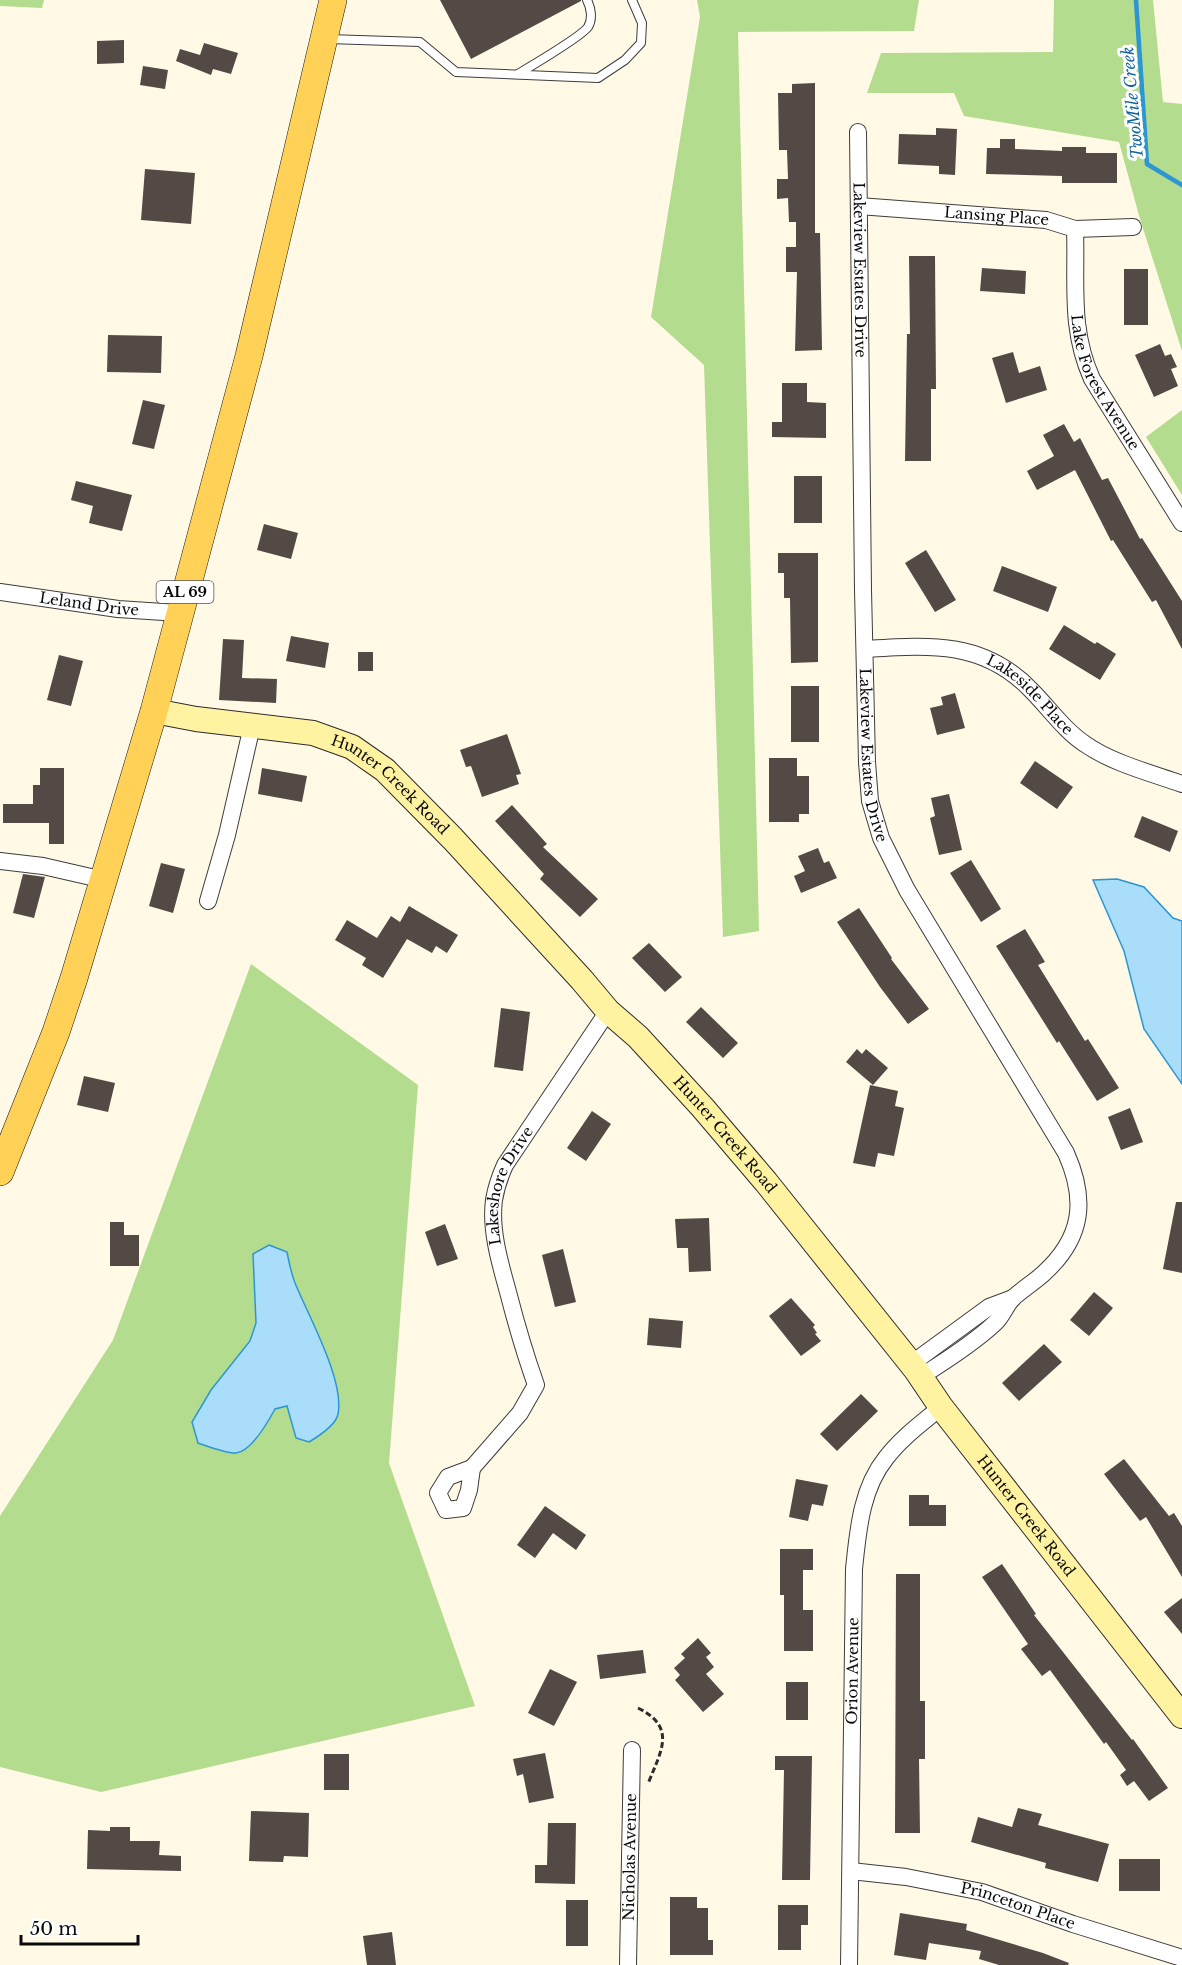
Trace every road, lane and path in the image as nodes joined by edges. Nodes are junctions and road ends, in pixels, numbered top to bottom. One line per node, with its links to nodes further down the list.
1 (333, 0): 4 (main road, AL 69)
2 (587, 0): 5 (lane)
3 (632, 0): 5 (lane)
4 (324, 39): 5 (lane); 12 (main road, AL 69)
5 (517, 75)
6 (858, 132): 7 (street, Lakeview Estates Drive)
7 (859, 206): 9 (street, Lansing Place); 13 (street, Lakeview Estates Drive)
8 (1133, 227): 9 (street, Lansing Place)
9 (1075, 229): 10 (street, Lake Forest Avenue)
10 (1182, 523)
11 (0, 592): 12 (street, Leland Drive)
12 (179, 613): 14 (main road, AL 69)
13 (865, 649): 16 (street, Lakeside Place); 22 (street, Lakeview Estates Drive)
14 (154, 711): 15 (main road, Hunter Creek Road); 18 (main road, AL 69)
15 (252, 726): 19 (street); 20 (main road, Hunter Creek Road)
16 (1182, 784)
17 (0, 861): 18 (street)
18 (104, 880): 21 (main road, AL 69)
19 (208, 901)
20 (608, 1011): 22 (main road, Hunter Creek Road); 24 (street, Lakeshore Drive)
21 (0, 1172)
22 (915, 1370): 23 (main road, Hunter Creek Road)
23 (941, 1407): 26 (main road, Hunter Creek Road); 29 (street, Orion Avenue)
24 (472, 1468)
25 (638, 1708): 28 (path)
26 (1182, 1716)
27 (632, 1750): 31 (street, Nicholas Avenue)
28 (646, 1791)
29 (850, 1871): 30 (street, Princeton Place); 32 (street, Orion Avenue)
30 (1182, 1958)
31 (628, 1965)
32 (849, 1965)

